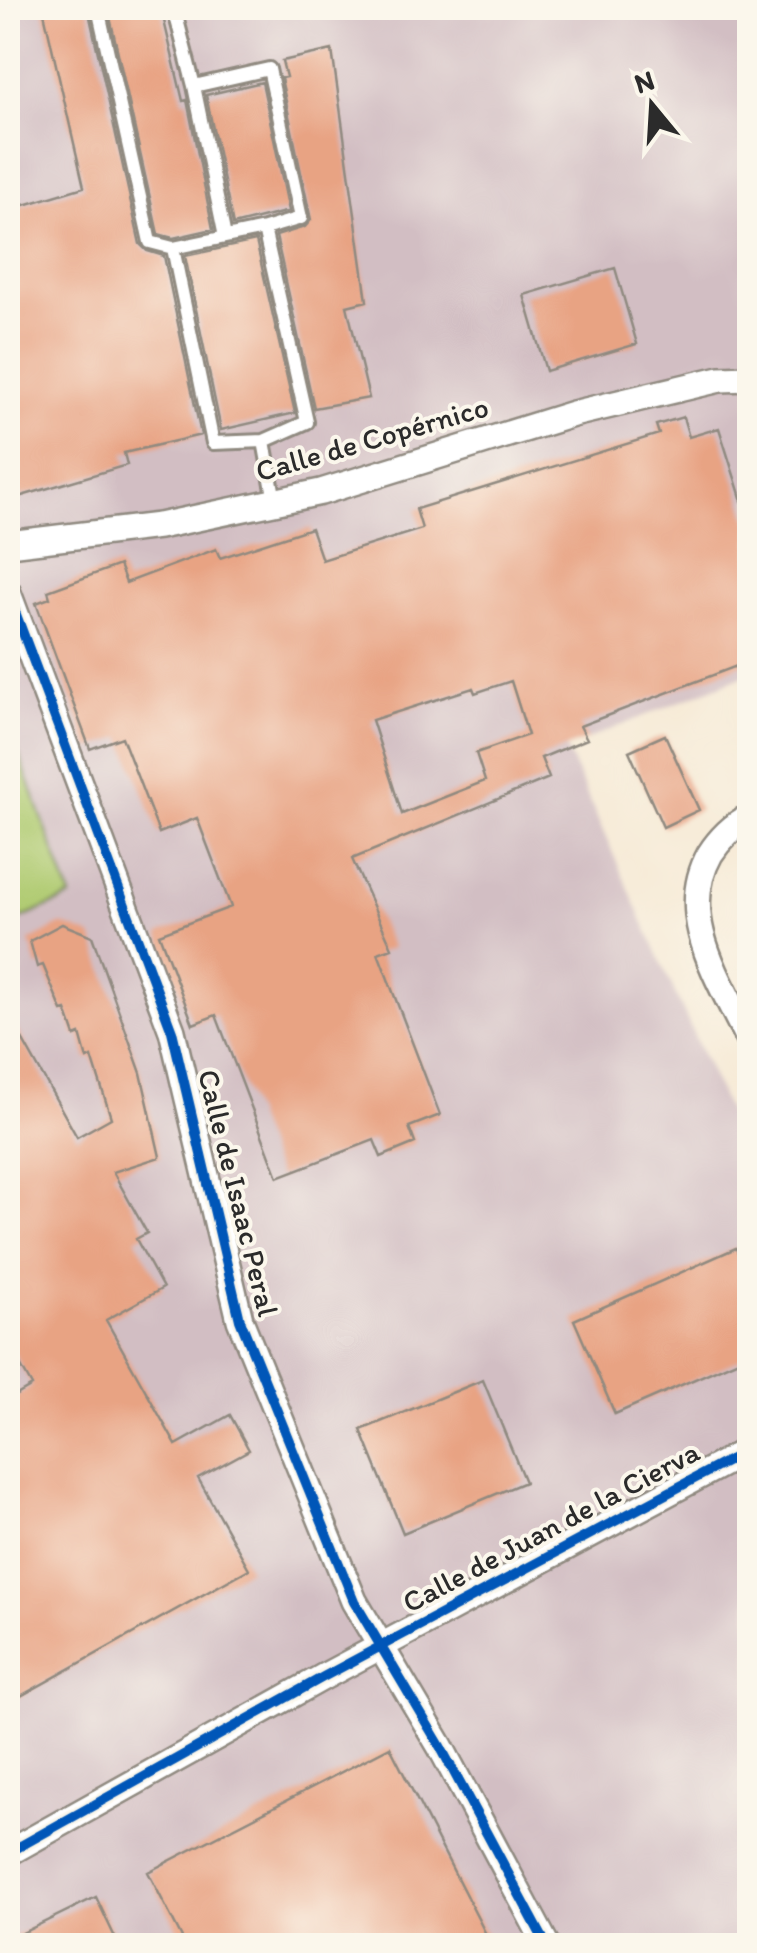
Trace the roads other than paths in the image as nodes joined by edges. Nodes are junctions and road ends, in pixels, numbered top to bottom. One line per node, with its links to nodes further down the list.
1 (98, 8): 6 (lane)
2 (174, 8): 3 (lane)
3 (194, 86): 4 (lane); 5 (lane)
4 (264, 228): 5 (lane); 8 (lane)
5 (225, 237): 6 (lane)
6 (173, 248): 8 (lane)
7 (750, 378): 9 (street, Calle de Copérnico)
8 (264, 440): 9 (lane)
9 (275, 502): 10 (street, Calle de Copérnico)
10 (8, 544)
11 (8, 592): 15 (street, Calle de Isaac Peral)
12 (750, 818): 13 (street)
13 (750, 1043)
14 (750, 1449): 15 (street, Calle de Juan de la Cierva)
15 (381, 1647): 16 (street, Calle de Juan de la Cierva); 17 (street, Calle de Isaac Peral)
16 (8, 1853)
17 (547, 1946)

